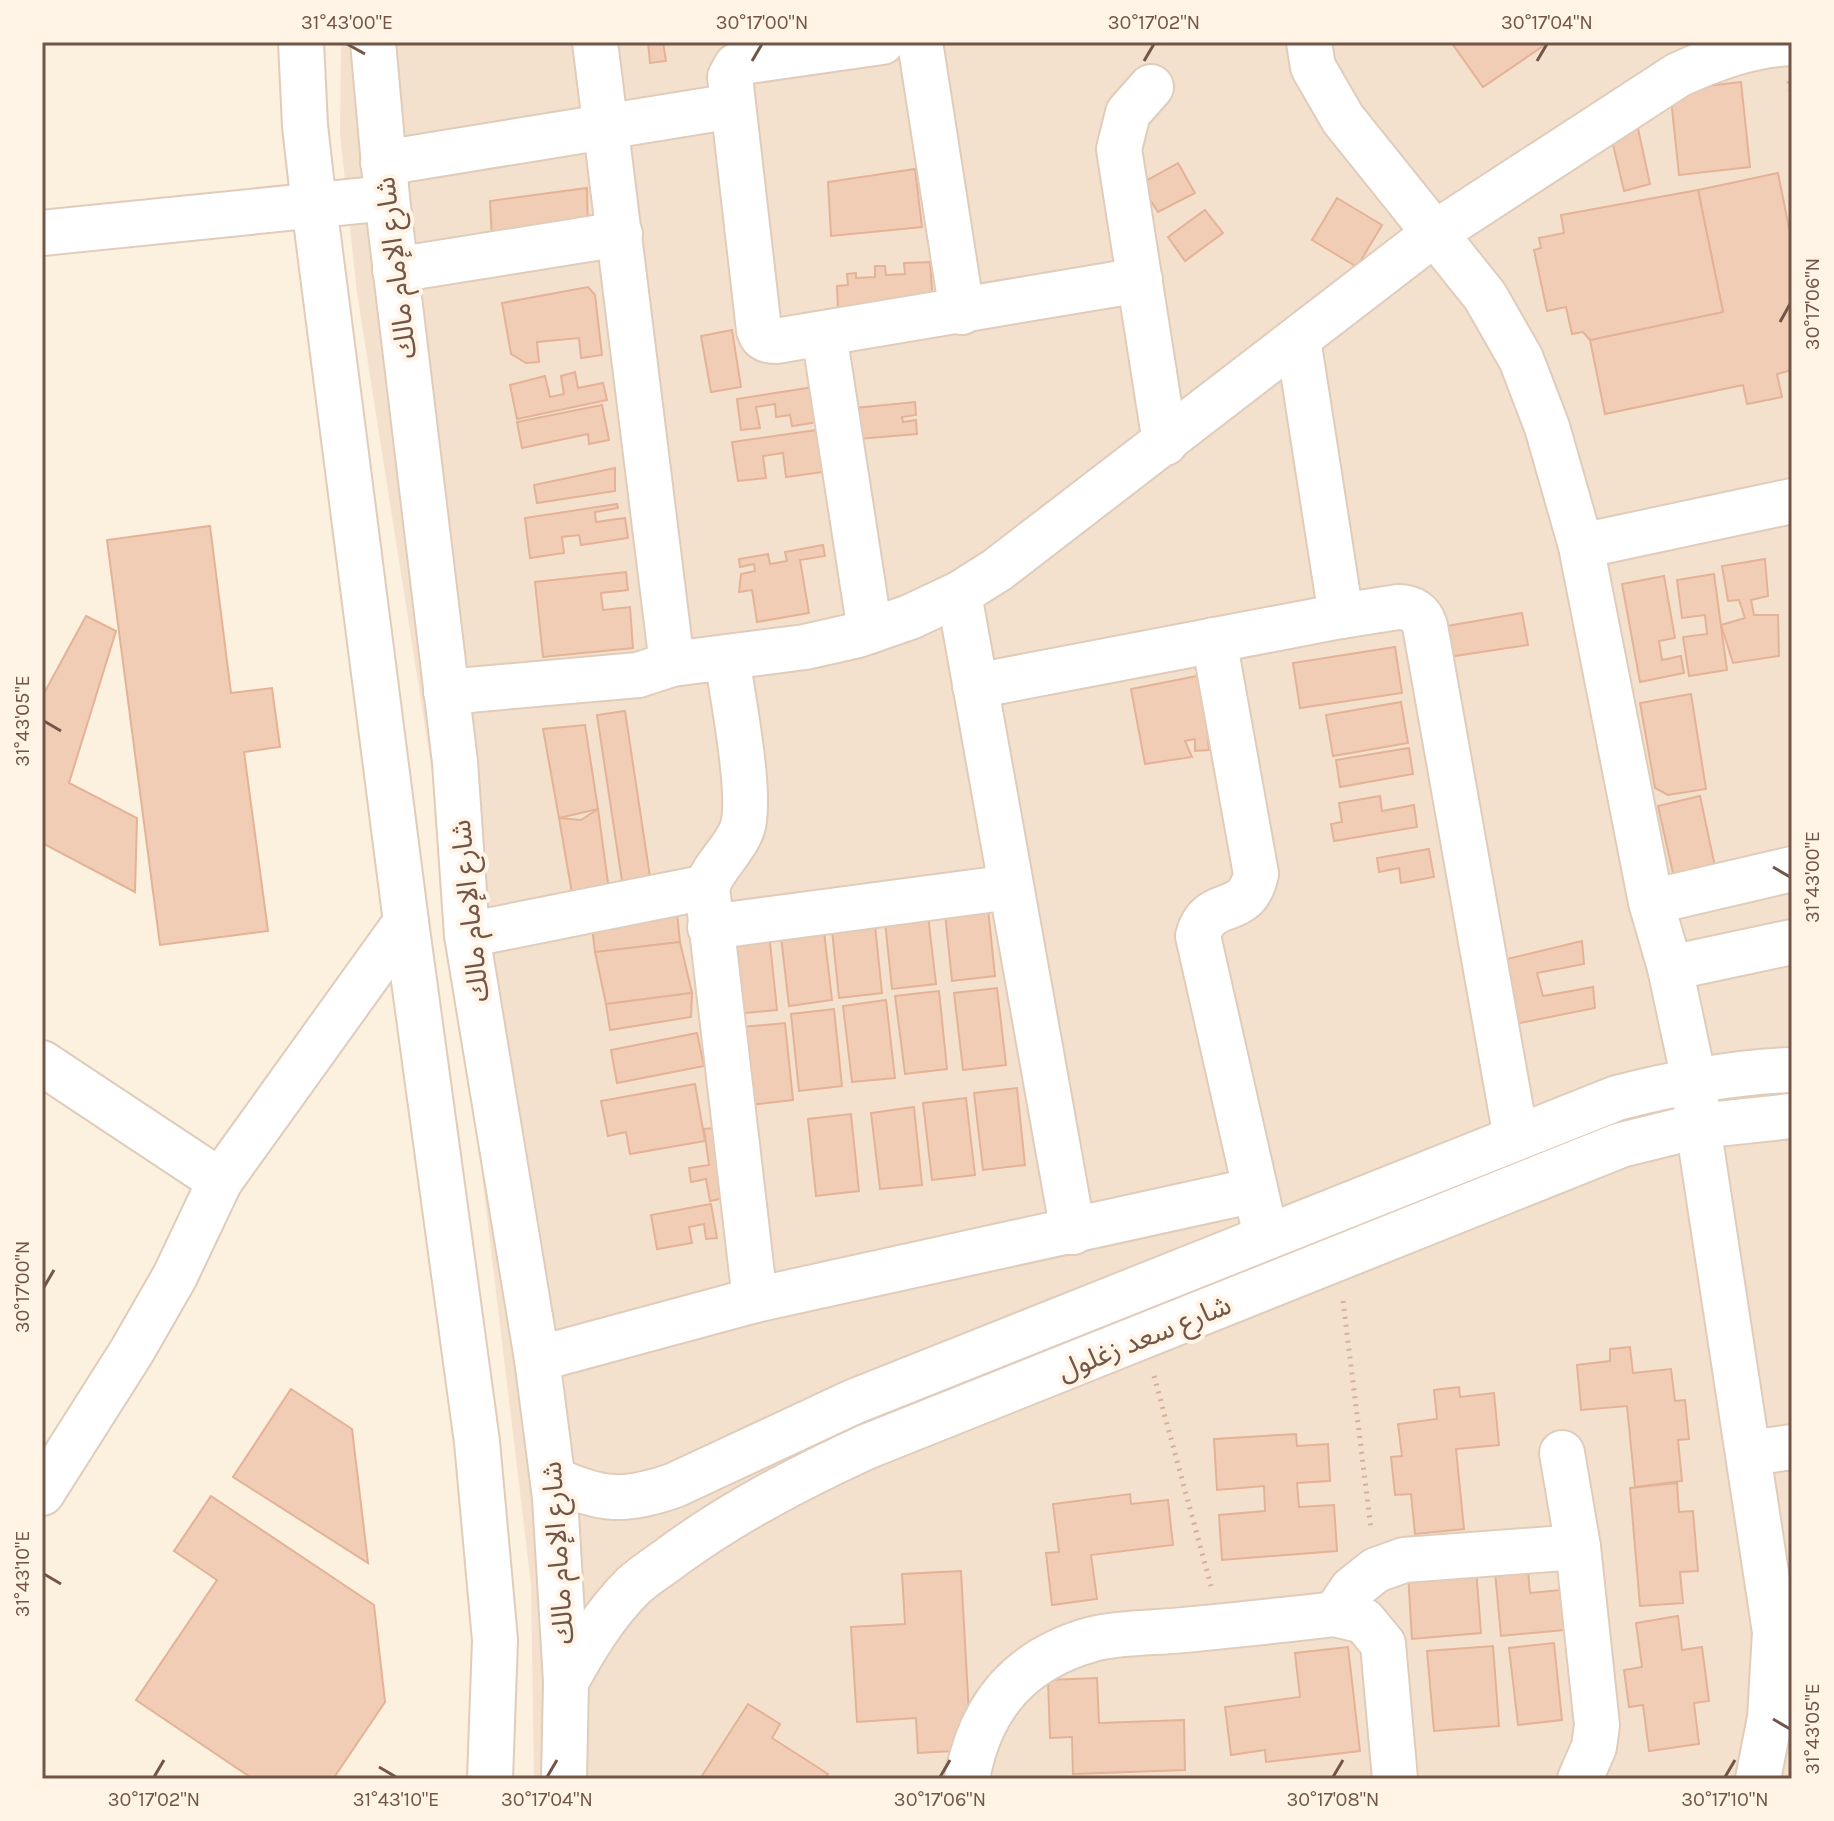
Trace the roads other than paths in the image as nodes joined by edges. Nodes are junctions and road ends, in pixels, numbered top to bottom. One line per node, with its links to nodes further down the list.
1 (301, 42): 12 (street)
2 (373, 42): 11 (street, شارع الإمام مالك)
3 (595, 42): 10 (street)
4 (882, 42): 9 (street)
5 (920, 42): 18 (street)
6 (1309, 42): 14 (street)
7 (1792, 43): 14 (street)
8 (1151, 87): 17 (street)
9 (733, 106): 10 (street); 19 (street)
10 (606, 127): 11 (street); 15 (street)
11 (385, 180): 12 (street); 16 (street, شارع الإمام مالك)
12 (314, 205): 13 (street); 25 (street)
13 (42, 233)
14 (1435, 233): 20 (street); 23 (street)
15 (620, 234): 16 (street); 31 (street)
16 (395, 270): 24 (street, شارع الإمام مالك)
17 (1140, 280): 18 (street); 21 (street)
18 (962, 312): 19 (street)
19 (824, 334): 28 (street)
20 (1298, 339): 21 (street); 27 (street)
21 (1165, 443): 26 (street)
22 (1792, 501): 23 (street)
23 (1581, 546): 38 (street)
24 (431, 569): 25 (street); 33 (street, شارع الإمام مالك)
25 (363, 580): 35 (street)
26 (959, 594): 28 (street); 32 (street)
27 (1341, 616): 29 (street); 49 (street)
28 (870, 631): 30 (street)
29 (1214, 640): 32 (street); 51 (street)
30 (727, 657): 31 (street); 39 (street)
31 (672, 664): 33 (street)
32 (975, 686): 37 (street)
33 (446, 692): 34 (street, شارع الإمام مالك)
34 (455, 762): 35 (street); 41 (street, شارع الإمام مالك)
35 (387, 774): 40 (street)
36 (1792, 869): 38 (street)
37 (1011, 887): 39 (street); 52 (street)
38 (1651, 902): 43 (street)
39 (709, 907): 41 (street); 54 (street)
40 (406, 922): 50 (street); 67 (street)
41 (467, 935): 55 (street, شارع الإمام مالك)
42 (1792, 942): 43 (street)
43 (1670, 968): 46 (street)
44 (42, 1063): 50 (street)
45 (1792, 1070): 46 (street, شارع سعد زغلول)
46 (1694, 1080): 48 (street); 49 (street, شارع سعد زغلول)
47 (1792, 1116): 48 (street, شارع سعد زغلول)
48 (1698, 1126): 58 (street); 64 (street, شارع سعد زغلول)
49 (1516, 1138): 53 (street, شارع سعد زغلول)
50 (220, 1181): 60 (street)
51 (1255, 1190): 52 (street); 53 (street)
52 (1073, 1232): 54 (street)
53 (1267, 1237): 59 (street, شارع سعد زغلول)
54 (755, 1300): 55 (street)
55 (537, 1359): 59 (street, شارع الإمام مالك)
56 (1792, 1447): 58 (street)
57 (1562, 1453): 61 (street)
58 (1749, 1453): 63 (street)
59 (553, 1479): 64 (street, شارع الإمام مالك)
60 (42, 1493)
61 (1578, 1547): 62 (street); 69 (street)
62 (1335, 1614): 65 (street); 68 (street)
63 (1784, 1631): 70 (street)
64 (566, 1682): 66 (street, شارع الإمام مالك)
65 (1384, 1768)
66 (566, 1778)
67 (490, 1779)
68 (967, 1779)
69 (1580, 1779)
70 (1758, 1779)

